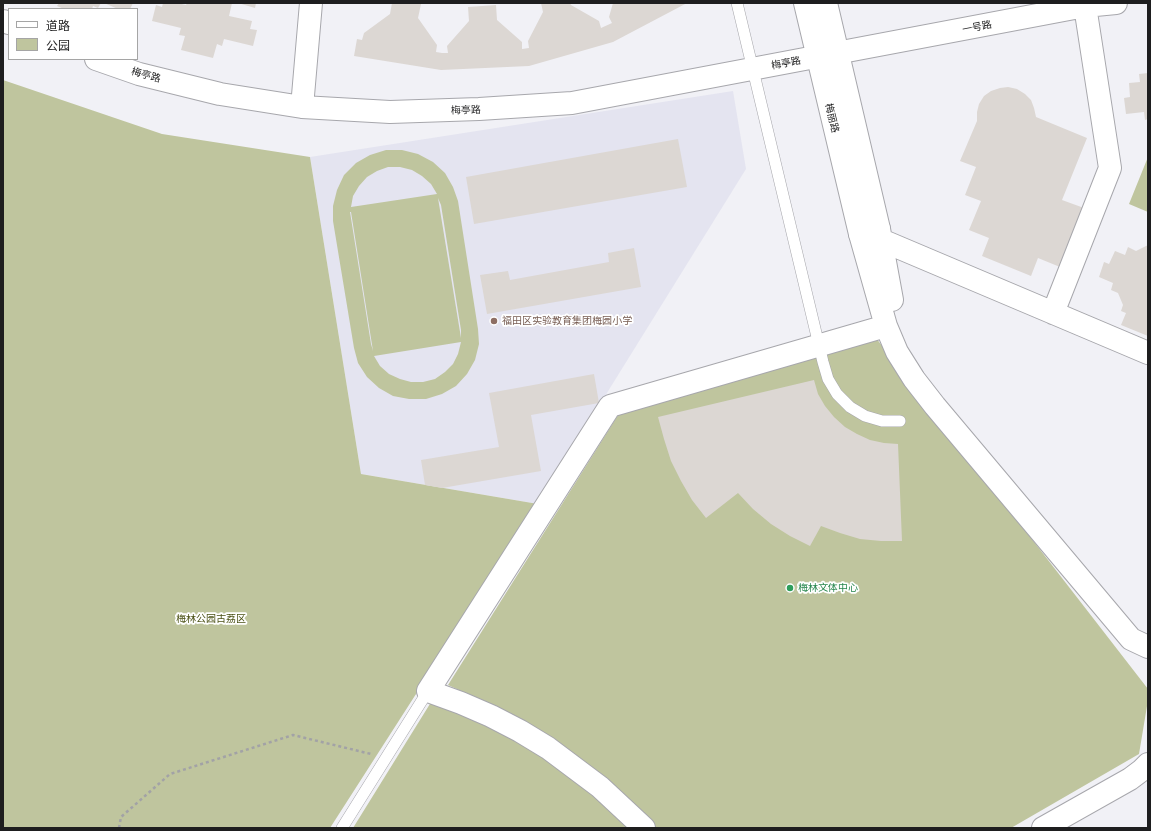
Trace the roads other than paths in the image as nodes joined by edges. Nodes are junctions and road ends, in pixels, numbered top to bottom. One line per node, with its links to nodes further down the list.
1 (311, 3): 10 (street)
2 (737, 3): 9 (lane)
3 (805, 3): 7 (street, 梅丽路)
4 (826, 3): 7 (street, 梅丽路)
5 (1116, 3): 6 (street, 一号路)
6 (1085, 6): 7 (street, 一号路); 12 (street)
7 (828, 55): 9 (street, 梅亭路); 11 (street, 梅丽路)
8 (99, 60): 10 (street, 梅亭路)
9 (753, 69): 10 (street, 梅亭路); 14 (lane)
10 (302, 107)
11 (873, 234): 12 (street); 13 (street); 17 (street)
12 (1053, 313): 15 (street)
13 (886, 326): 14 (street); 18 (street)
14 (819, 345): 16 (lane); 19 (street)
15 (1148, 353)
16 (900, 421)
17 (1148, 644)
18 (1148, 647)
19 (428, 691): 21 (lane); 22 (street)
20 (1148, 764): 23 (street)
21 (342, 828)
22 (644, 828)
23 (1043, 828)

